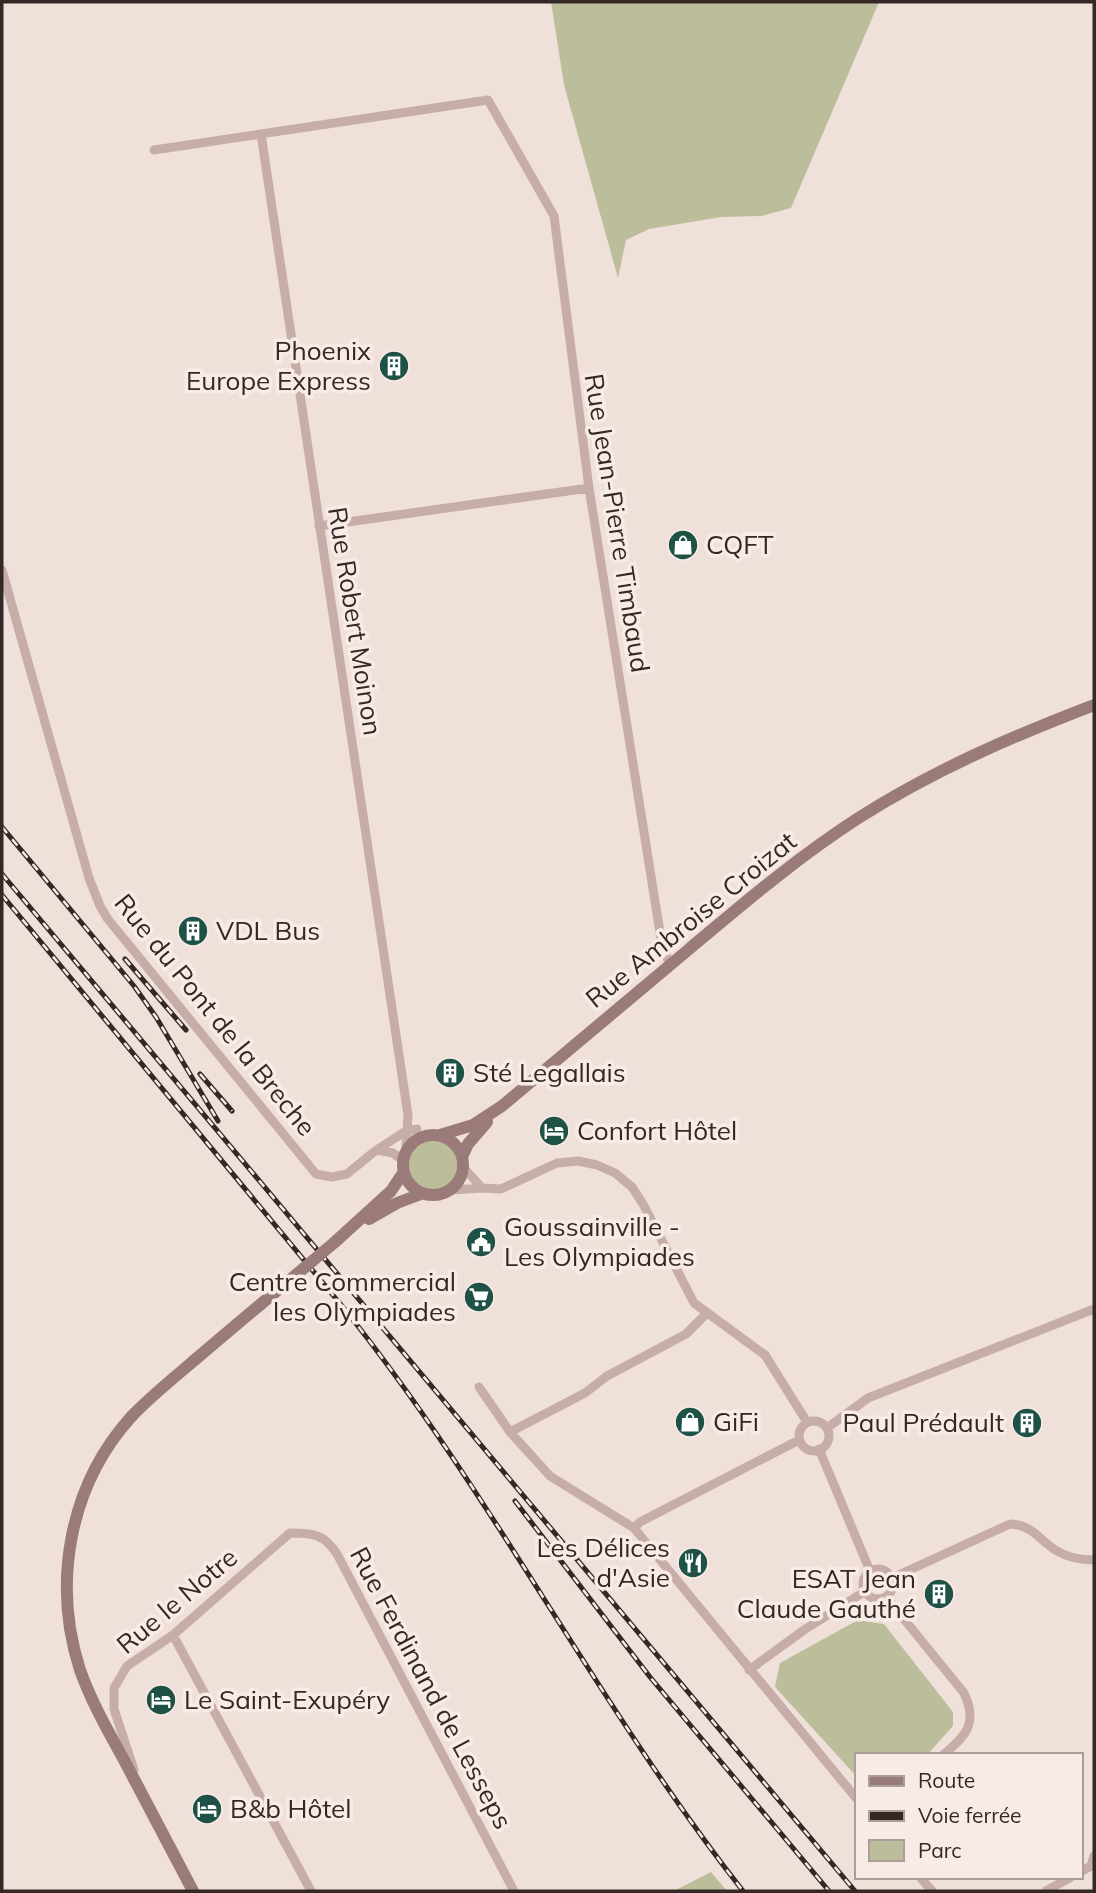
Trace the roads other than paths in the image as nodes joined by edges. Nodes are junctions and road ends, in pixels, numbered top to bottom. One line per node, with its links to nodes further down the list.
1 (261, 134): 2 (street); 3 (street, Rue Jean-Pierre Timbaud); 4 (street, Rue Robert Moinon)
2 (154, 150)
3 (589, 488): 4 (street); 7 (street, Rue Jean-Pierre Timbaud)
4 (319, 526): 9 (street, Rue Robert Moinon)
5 (2, 570): 12 (street, Rue du Pont de la Breche)
6 (1094, 705): 7 (main road, Rue Ambroise Croizat)
7 (670, 965): 8 (main road, Rue Ambroise Croizat)
8 (502, 1106): 11 (main road); 14 (main road)
9 (408, 1115): 10 (street, Rue Robert Moinon); 11 (street, Rue Robert Moinon)
10 (406, 1131): 11 (street, Rue du Pont de la Breche); 12 (street, Rue du Pont de la Breche); 13 (street, Rue Robert Moinon)
11 (428, 1133): 13 (main road); 14 (main road)
12 (375, 1150): 13 (street)
13 (404, 1161): 17 (main road); 18 (main road)
14 (463, 1162): 15 (street); 16 (main road)
15 (482, 1188): 16 (street); 20 (street)
16 (451, 1190): 17 (main road)
17 (422, 1194): 18 (main road)
18 (348, 1232): 37 (main road, bridge)
19 (1094, 1309): 23 (street)
20 (706, 1314): 22 (street); 24 (street)
21 (479, 1387): 24 (street)
22 (807, 1422): 23 (street); 25 (street)
23 (827, 1428): 26 (street)
24 (510, 1432): 27 (street)
25 (799, 1440): 26 (street); 27 (street)
26 (818, 1449): 30 (street)
27 (634, 1528): 35 (street)
28 (290, 1533): 34 (street, Rue le Notre); 44 (street, Rue Ferdinand de Lesseps)
29 (1094, 1560): 31 (street)
30 (870, 1571): 31 (street); 32 (street)
31 (892, 1578): 33 (street)
32 (864, 1592): 33 (street); 35 (street)
33 (886, 1597): 36 (street)
34 (173, 1635): 37 (street, Rue le Notre); 43 (street)
35 (749, 1671): 38 (street)
36 (945, 1753)
37 (142, 1794): 42 (main road)
38 (855, 1797)
39 (1094, 1856): 40 (street)
40 (1082, 1871)
41 (1067, 1879): 45 (street)
42 (193, 1891)
43 (311, 1891)
44 (514, 1891)
45 (1046, 1891)

